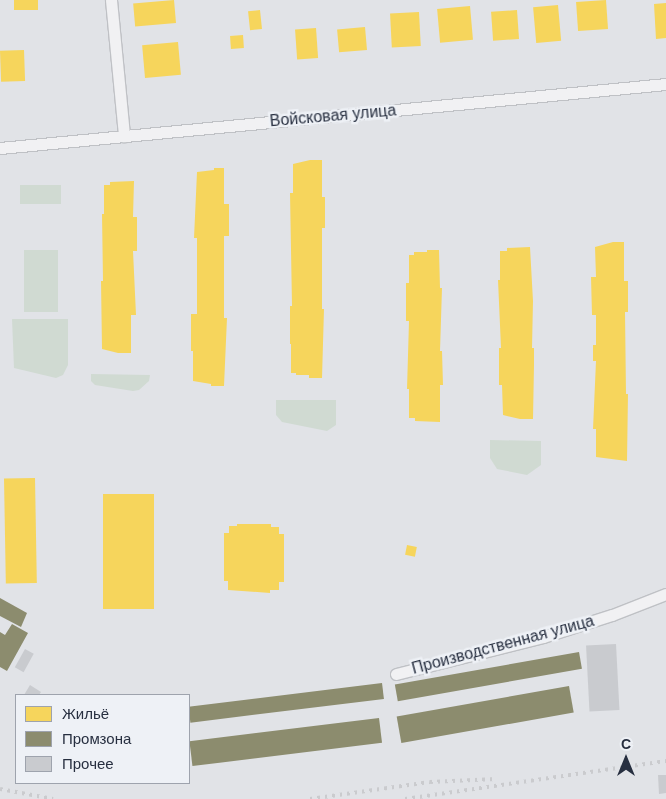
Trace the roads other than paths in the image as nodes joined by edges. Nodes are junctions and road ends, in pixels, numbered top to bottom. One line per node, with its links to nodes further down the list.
1 (111, 0): 3 (street)
2 (666, 84): 3 (street, Войсковая улица)
3 (124, 136): 4 (street, Войсковая улица)
4 (0, 148)
5 (666, 594): 6 (street, Производственная улица)
6 (396, 674)

